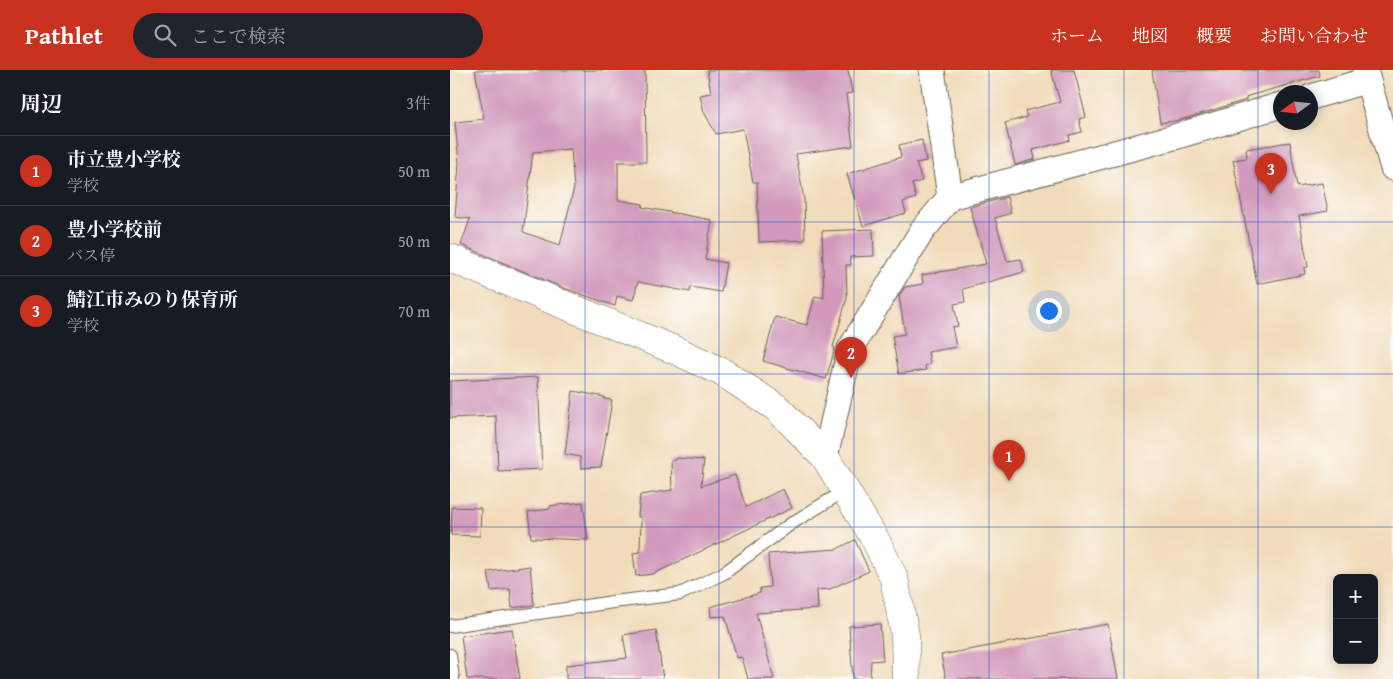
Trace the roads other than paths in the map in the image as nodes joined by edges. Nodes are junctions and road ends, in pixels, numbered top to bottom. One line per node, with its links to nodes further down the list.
1 (932, 70): 6 (street)
2 (1367, 75): 3 (street); 5 (street)
3 (1318, 94)
4 (1273, 108): 6 (street)
5 (1393, 168)
6 (950, 197): 8 (street)
7 (450, 258): 8 (street)
8 (825, 457): 9 (street)
9 (846, 490): 10 (lane); 13 (street)
10 (450, 626)
11 (450, 655): 12 (lane)
12 (452, 679)
13 (906, 679)

